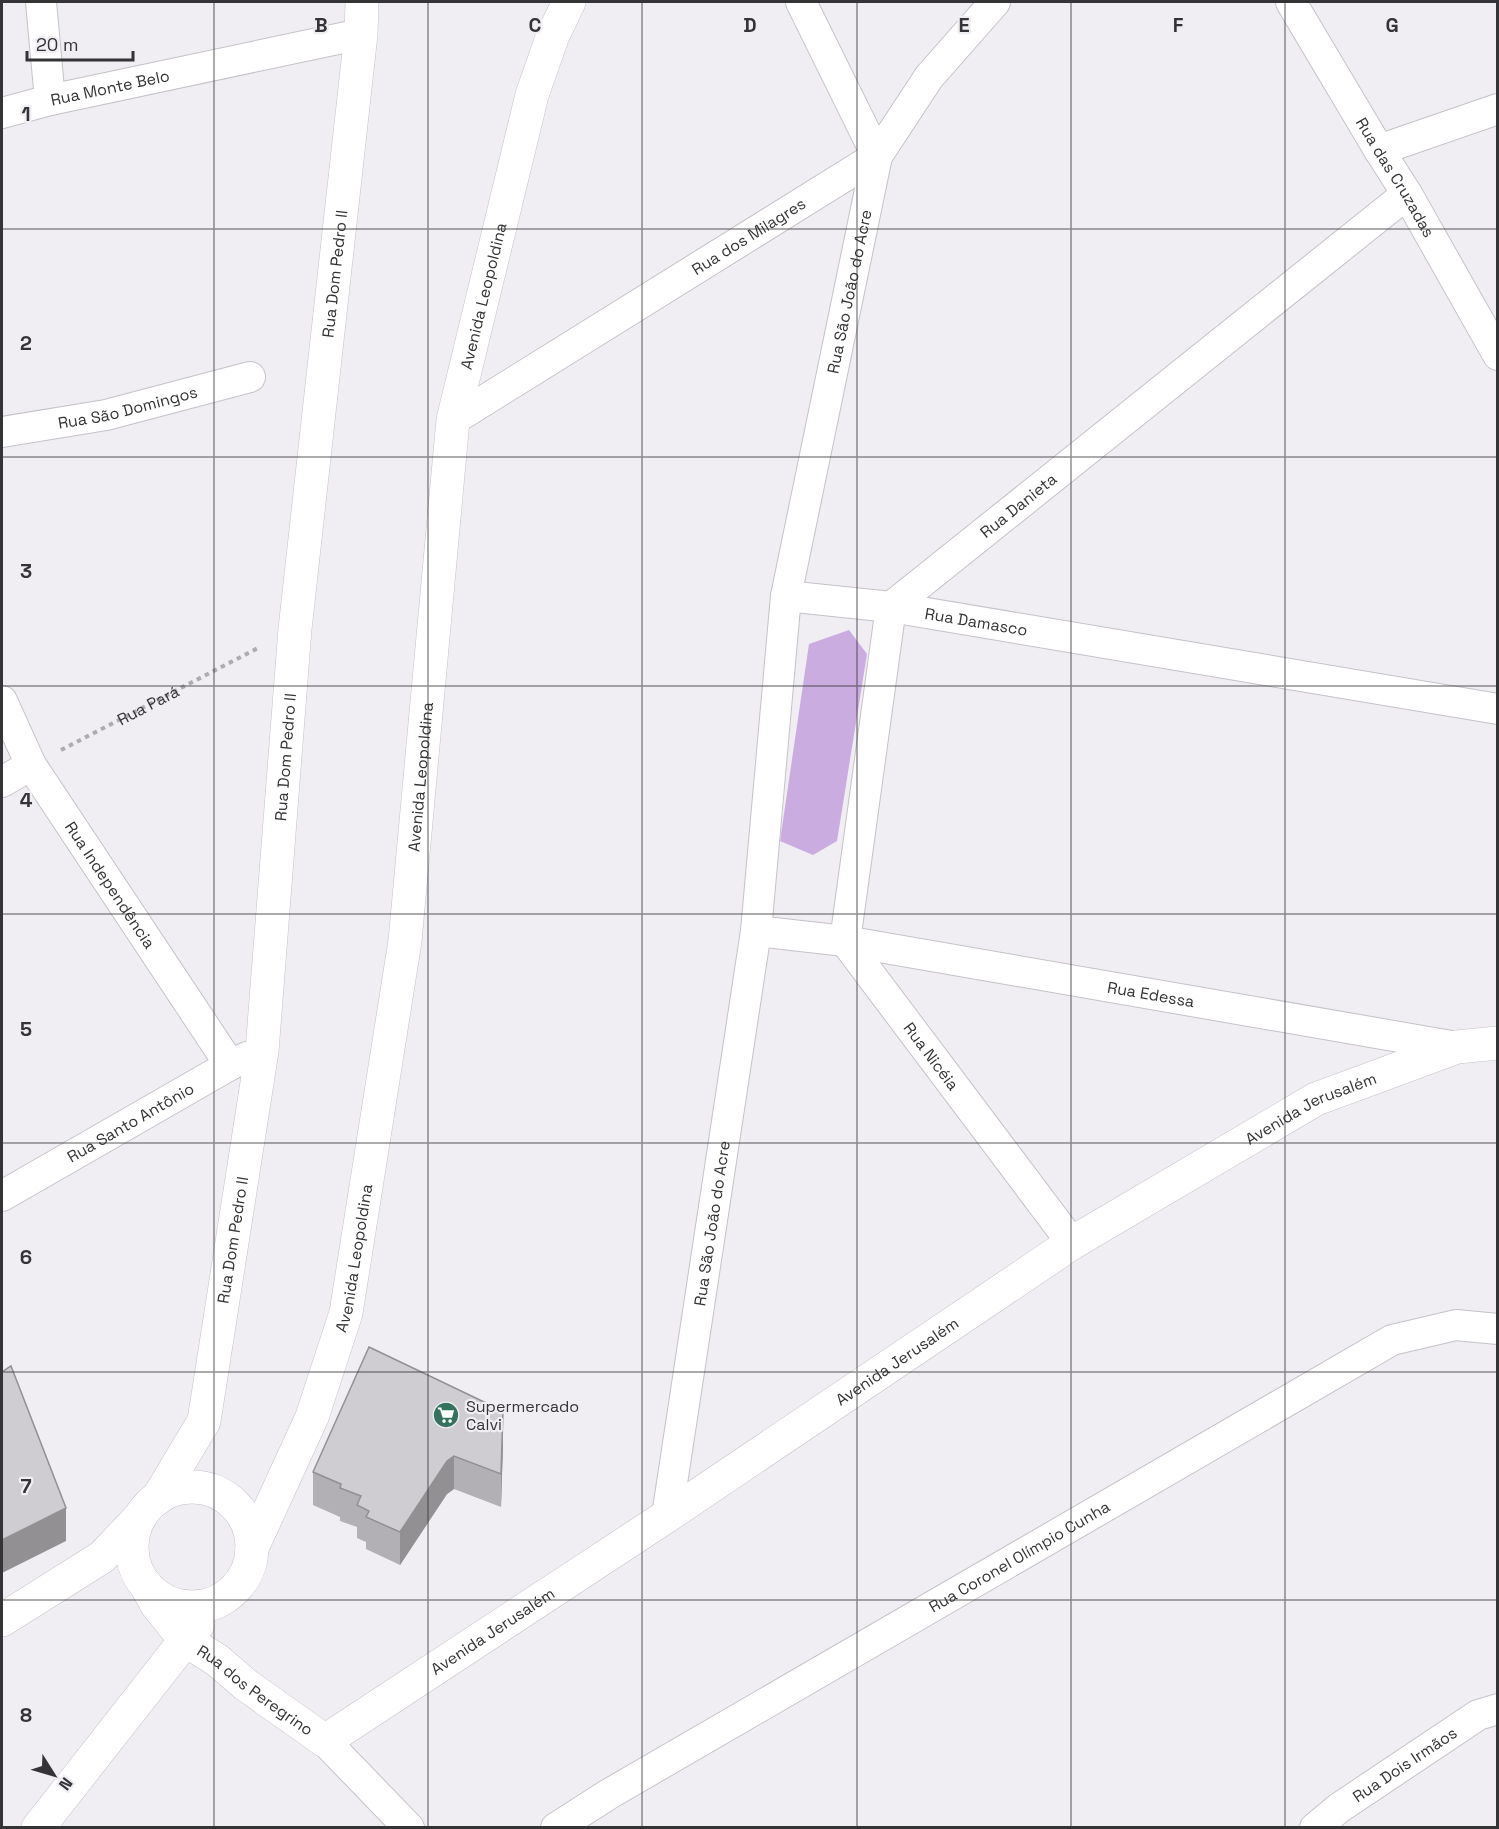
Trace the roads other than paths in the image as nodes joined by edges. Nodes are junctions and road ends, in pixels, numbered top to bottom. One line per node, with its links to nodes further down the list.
1 (42, 2): 8 (street)
2 (362, 2): 7 (street, Rua Dom Pedro II)
3 (569, 2): 16 (street, Avenida Leopoldina)
4 (801, 2): 12 (street)
5 (995, 2): 12 (street, Rua dos Milagres)
6 (1291, 2): 11 (street, Rua das Cruzadas)
7 (361, 34): 8 (street, Rua Monte Belo); 28 (street, Rua Dom Pedro II)
8 (50, 100): 10 (street, Rua Monte Belo)
9 (1497, 109): 11 (street)
10 (2, 113)
11 (1379, 150): 13 (street, Rua das Cruzadas)
12 (877, 156): 16 (street, Rua dos Milagres); 18 (street, Rua São João do Acre)
13 (1407, 194): 14 (street, Rua das Cruzadas); 19 (street, Rua Danieta)
14 (1497, 355)
15 (250, 377): 17 (street, Rua São Domingos)
16 (453, 420): 35 (street, Avenida Leopoldina)
17 (2, 432)
18 (786, 596): 19 (street, Rua Damasco); 24 (street)
19 (891, 607): 21 (street, Rua Damasco); 25 (street)
20 (2, 701): 22 (street, Rua Independência)
21 (1497, 709)
22 (31, 765): 23 (street); 29 (street, Rua Independência)
23 (2, 782)
24 (756, 931): 25 (street); 34 (street, Rua São João do Acre)
25 (845, 940): 27 (street, Rua Edessa); 31 (street, Rua Nicéia)
26 (1497, 1043): 27 (street, Avenida Jerusalém)
27 (1457, 1047): 31 (street, Avenida Jerusalém)
28 (262, 1050): 29 (street, Rua Santo Antônio); 33 (street, Rua Dom Pedro II)
29 (230, 1065): 30 (street, Rua Santo Antônio)
30 (2, 1196)
31 (1072, 1242): 34 (street, Avenida Jerusalém)
32 (1497, 1329): 45 (street, Rua Coronel Olímpio Cunha)
33 (150, 1507): 35 (street); 36 (street); 38 (street, Rua Dom Pedro II)
34 (667, 1516): 41 (street, Avenida Jerusalém)
35 (252, 1548): 37 (street)
36 (146, 1585): 37 (street); 39 (street)
37 (217, 1602): 39 (street, Rua dos Peregrino)
38 (2, 1620)
39 (185, 1640): 41 (street, Rua dos Peregrino); 43 (street, Rua dos Peregrino)
40 (1497, 1709): 42 (street, Rua Dois Irmãos)
41 (325, 1742): 44 (street)
42 (1340, 1818): 46 (street, Rua Dois Irmãos)
43 (38, 1827)
44 (409, 1827)
45 (556, 1827)
46 (1315, 1827)

